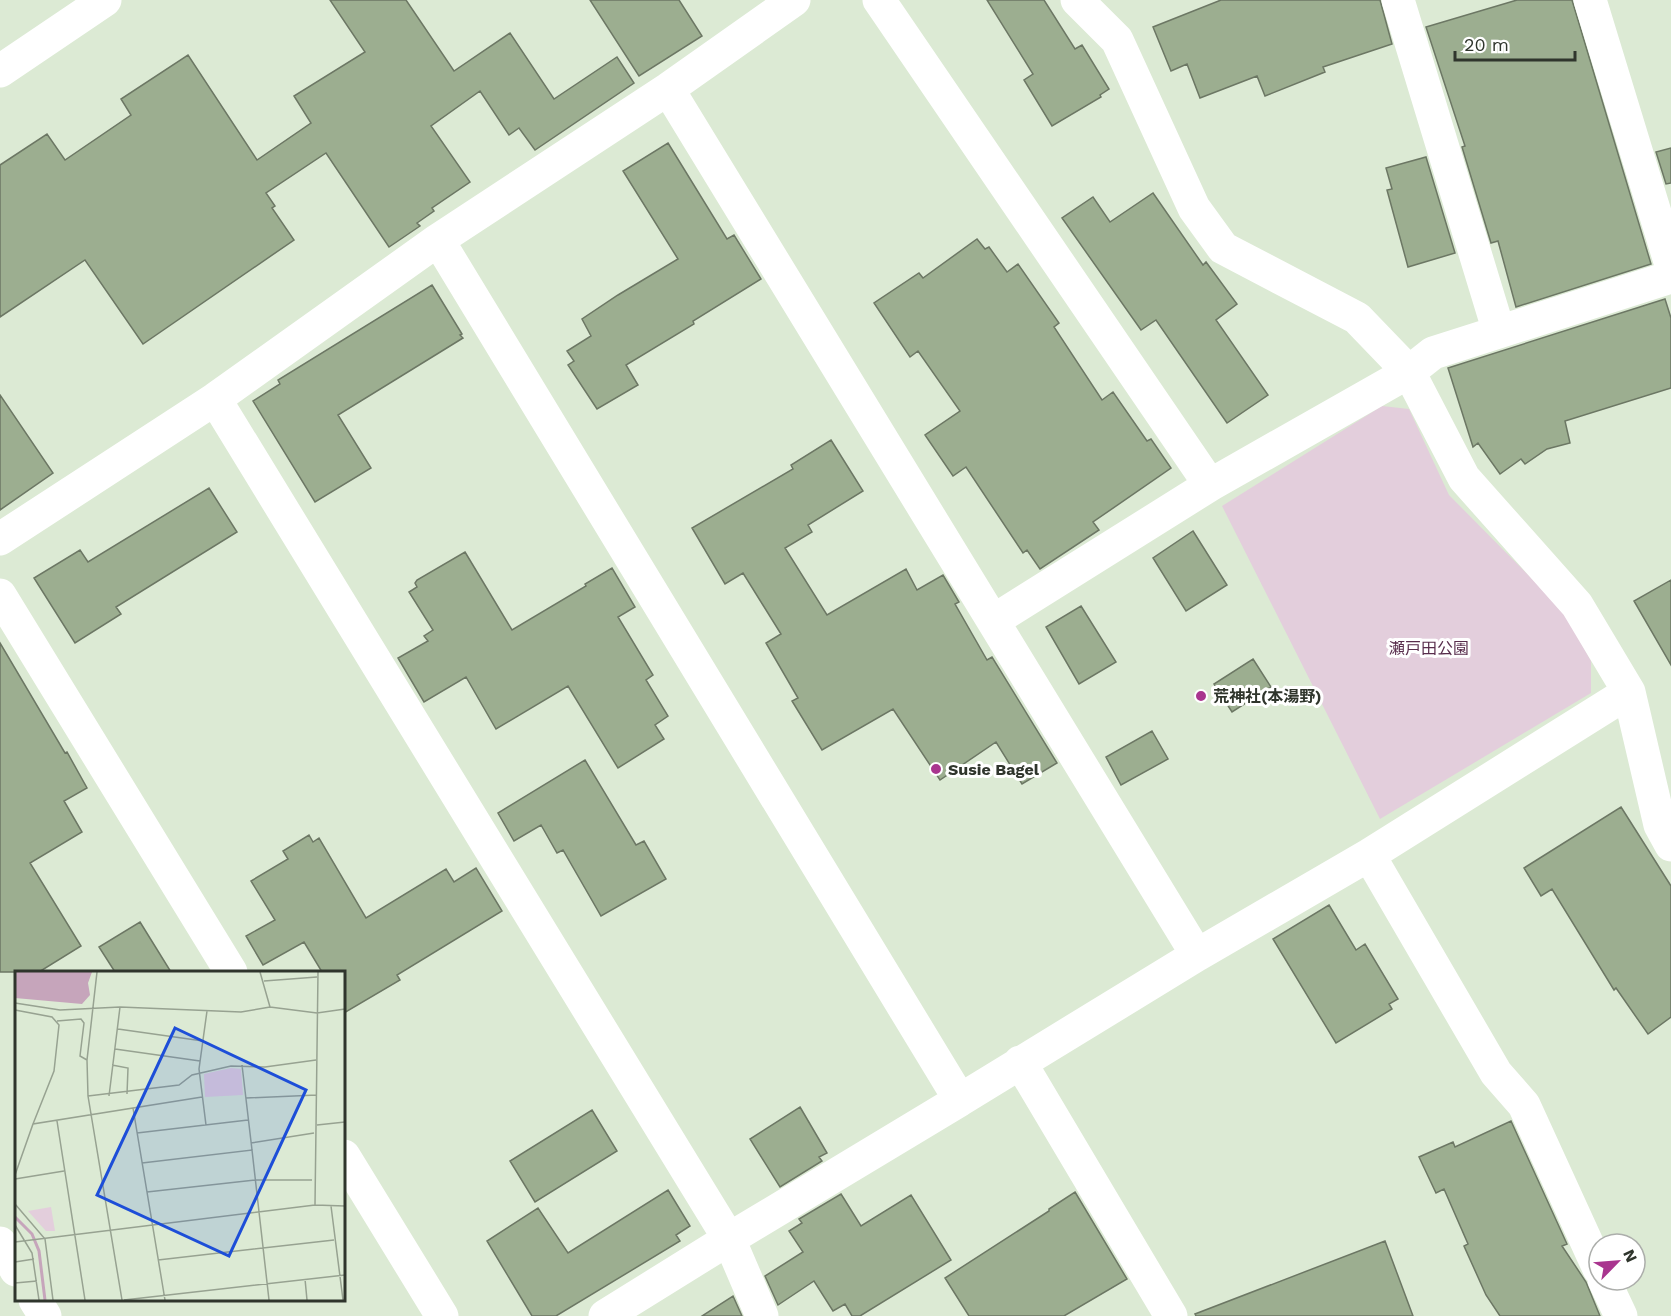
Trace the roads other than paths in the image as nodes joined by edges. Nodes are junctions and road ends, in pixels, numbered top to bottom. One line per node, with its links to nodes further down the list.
1 (105, 0): 7 (street)
2 (794, 0): 8 (street)
3 (879, 0): 15 (street)
4 (1077, 0): 13 (street)
5 (1398, 0): 12 (street)
6 (1590, 0): 10 (street)
7 (0, 71)
8 (668, 89): 9 (street); 18 (street)
9 (438, 240): 14 (street); 25 (street)
10 (1671, 265)
11 (1671, 277): 12 (street)
12 (1499, 332): 13 (street)
13 (1409, 372): 15 (street); 19 (street)
14 (215, 399): 16 (street); 27 (street)
15 (1210, 485): 18 (street)
16 (0, 539)
17 (0, 595): 23 (street)
18 (993, 621): 22 (street)
19 (1629, 693): 20 (street); 21 (street)
20 (1671, 845)
21 (1369, 855): 22 (street); 29 (street)
22 (1197, 955): 24 (street)
23 (230, 971)
24 (1020, 1062): 25 (street); 37 (street)
25 (960, 1100): 27 (street)
26 (345, 1158): 34 (street)
27 (729, 1239): 35 (street); 36 (street)
28 (0, 1243): 30 (street)
29 (1587, 1243)
30 (15, 1268)
31 (1610, 1292): 38 (street)
32 (36, 1301): 33 (street)
33 (45, 1316)
34 (442, 1316)
35 (605, 1316)
36 (762, 1316)
37 (1171, 1316)
38 (1621, 1316)

